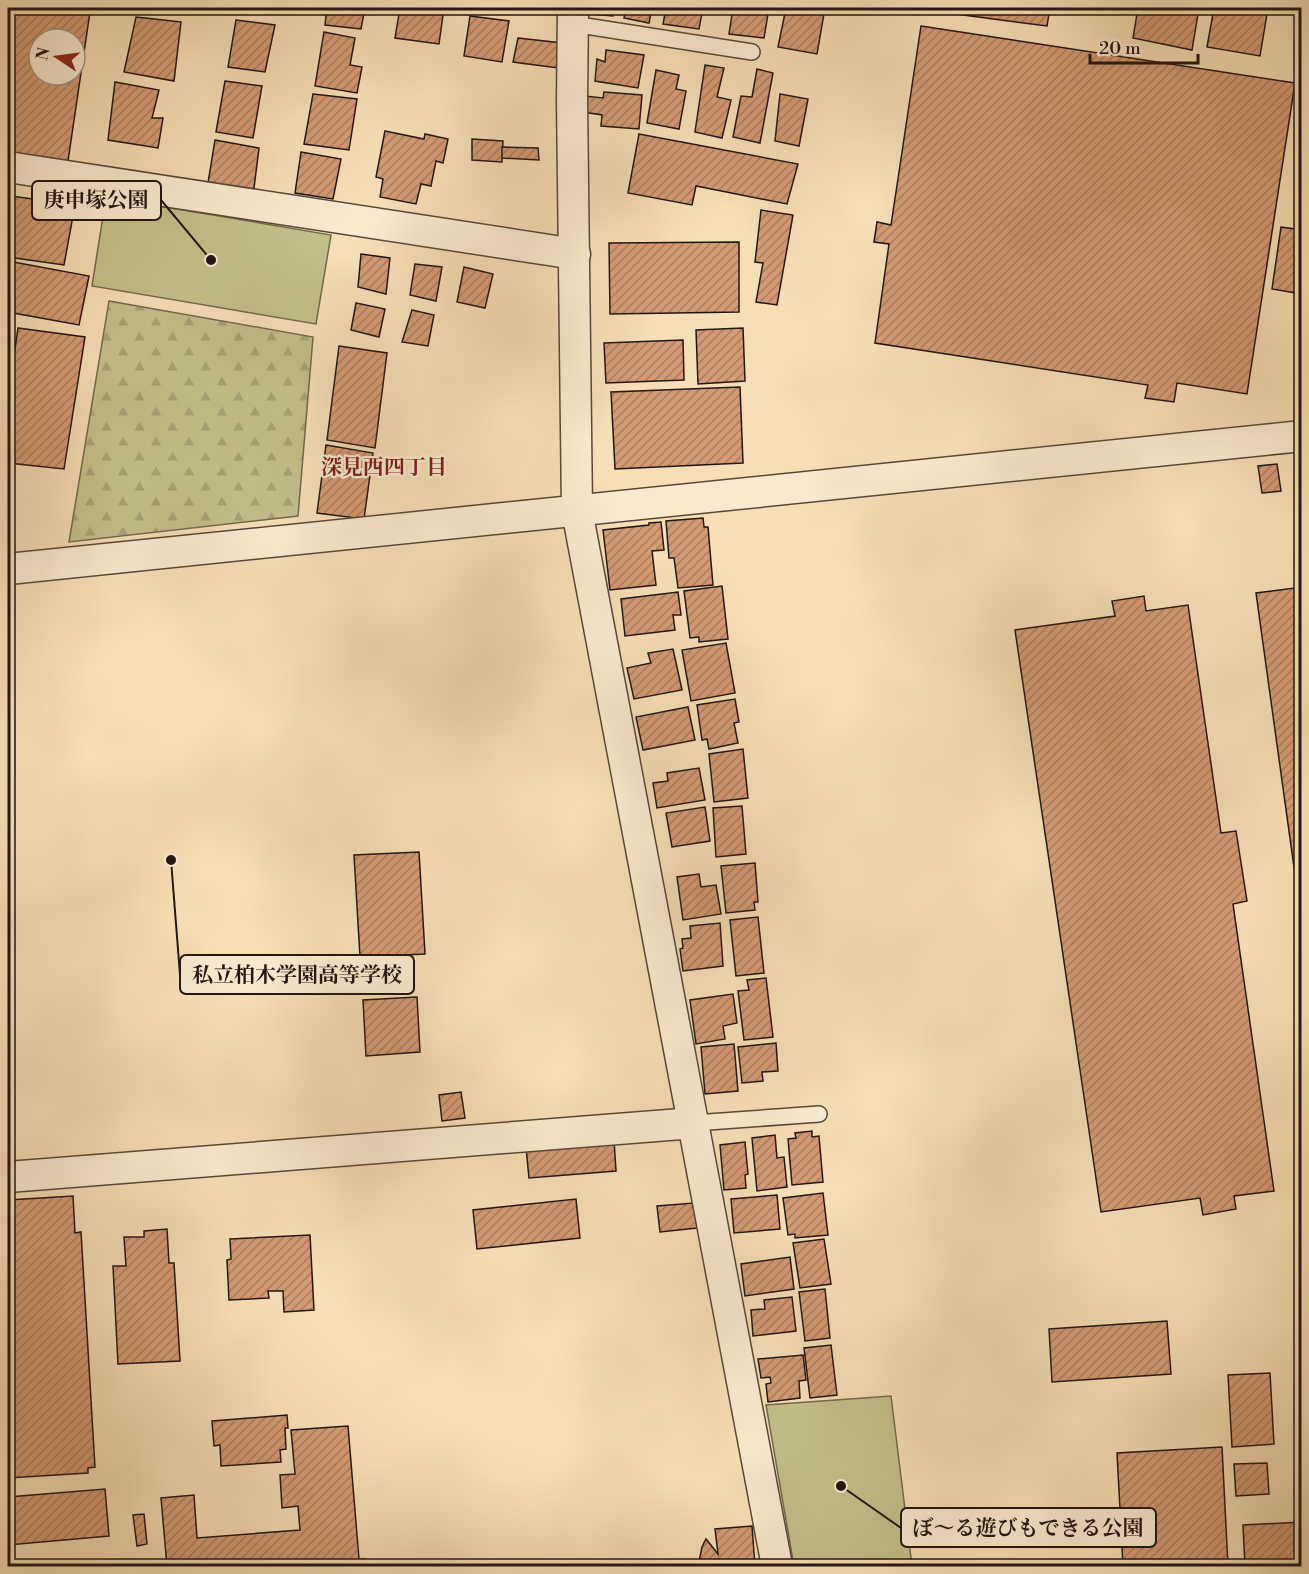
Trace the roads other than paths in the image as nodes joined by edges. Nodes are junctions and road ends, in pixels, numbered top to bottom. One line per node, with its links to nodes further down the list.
1 (573, 16): 2 (lane); 4 (street)
2 (752, 52)
3 (8, 166): 4 (street)
4 (575, 254): 6 (street)
5 (1302, 436): 6 (street)
6 (577, 511): 7 (street); 9 (street)
7 (8, 569)
8 (819, 1114): 9 (lane)
9 (694, 1123): 10 (street); 11 (street)
10 (8, 1177)
11 (777, 1566)

